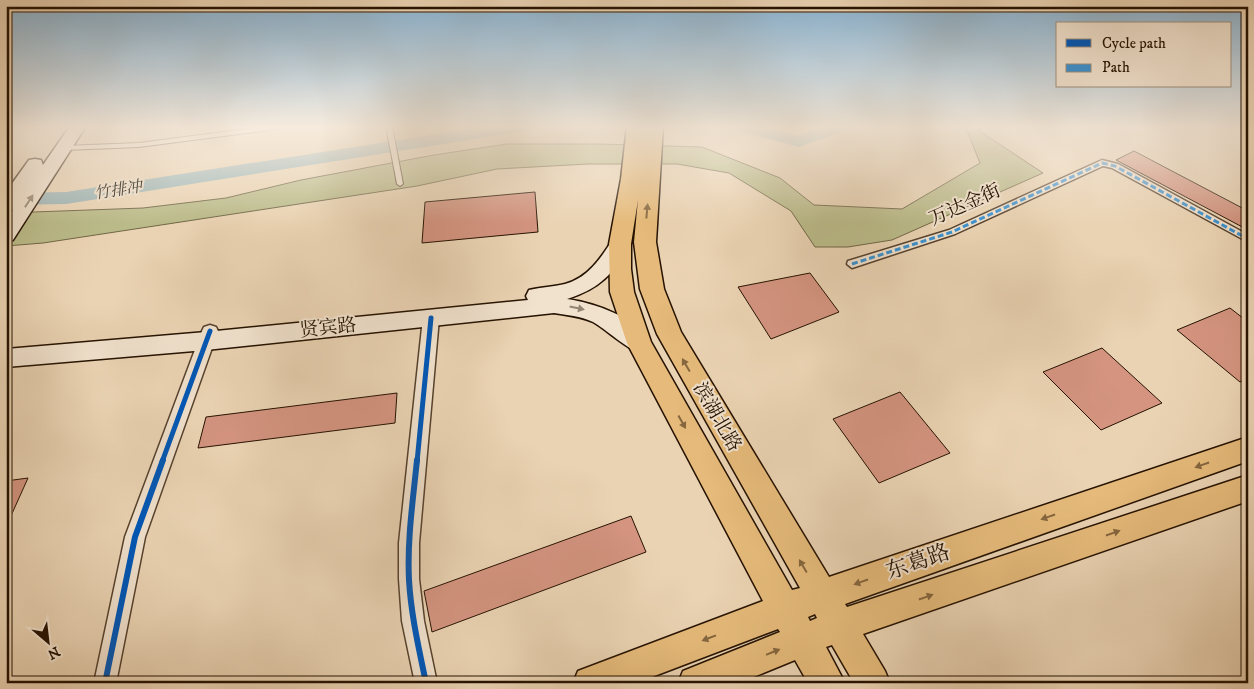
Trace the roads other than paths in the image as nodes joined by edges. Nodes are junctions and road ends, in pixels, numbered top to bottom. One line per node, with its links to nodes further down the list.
1 (38, 158): 8 (main road)
2 (57, 158): 9 (main road, one-way to 2)
3 (395, 158): 7 (lane)
4 (639, 158): 6 (main road, 滨湖北路)
5 (646, 158): 6 (main road, 滨湖北路)
6 (641, 179): 11 (main road, 滨湖北路); 20 (main road, 滨湖北路, one-way to 6)
7 (400, 184)
8 (6, 206)
9 (6, 235)
10 (1248, 239): 12 (street, 万达金街)
11 (620, 244): 14 (main road, 贤宾路); 15 (main road, 滨湖北路)
12 (852, 264)
13 (431, 318): 14 (main road, 贤宾路); 15 (main road, 贤宾路, one-way to 15); 25 (street)
14 (208, 336): 16 (main road, 贤宾路); 17 (main road, 贤宾路); 24 (street)
15 (639, 343): 21 (main road, 滨湖北路, one-way to 21)
16 (6, 345)
17 (6, 358)
18 (1248, 449): 20 (main road, 东葛路, one-way to 20)
19 (1248, 488): 22 (main road, 东葛路, one-way to 19)
20 (820, 596): 21 (main road, 东葛路); 22 (main road, 滨湖北路)
21 (785, 609): 23 (main road, 滨湖北路); 26 (main road, 东葛路, one-way to 26)
22 (838, 626): 23 (main road, 东葛路); 29 (main road, 滨湖北路)
23 (802, 640): 27 (main road, 东葛路, one-way to 23); 28 (main road, 滨湖北路)
24 (105, 683)
25 (426, 683)
26 (590, 683)
27 (695, 683)
28 (828, 683)
29 (873, 683)

